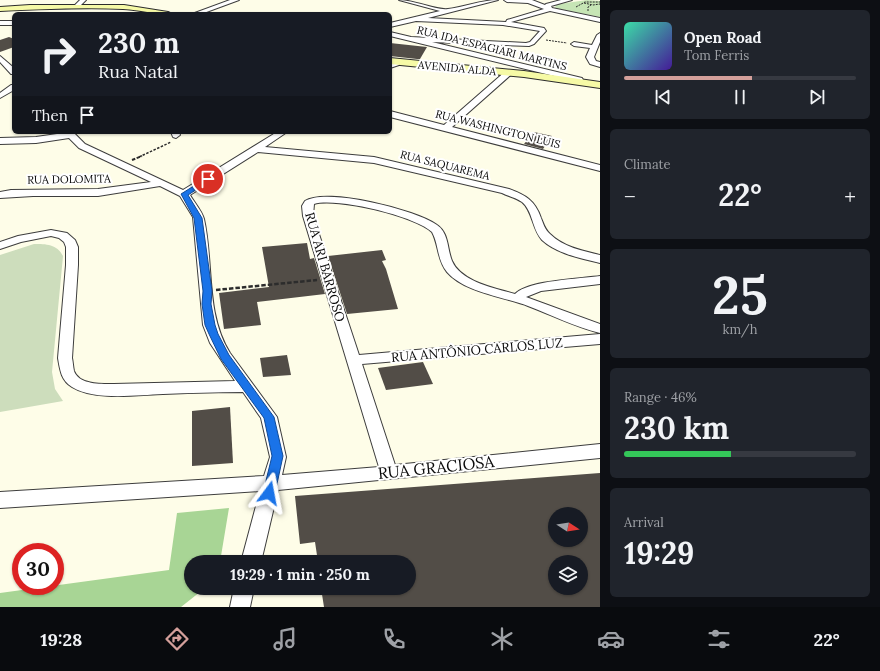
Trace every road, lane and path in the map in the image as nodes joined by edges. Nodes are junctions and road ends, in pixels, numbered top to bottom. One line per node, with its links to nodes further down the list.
1 (83, 0): 11 (street)
2 (236, 0): 15 (street)
3 (402, 0): 16 (street)
4 (495, 0): 16 (street, RUA IDA ESPAGIARI MARTINS)
5 (508, 0): 6 (street)
6 (525, 0): 8 (street); 13 (street)
7 (570, 0): 8 (street)
8 (558, 1): 13 (street)
9 (581, 3): 10 (path)
10 (600, 6)
11 (76, 7): 12 (main road); 14 (main road)
12 (0, 9)
13 (550, 9): 18 (street); 21 (street)
14 (157, 12)
15 (202, 12)
16 (447, 12): 17 (street, RUA IDA ESPAGIARI MARTINS)
17 (417, 19): 21 (street); 22 (street, RUA IDA ESPAGIARI MARTINS)
18 (600, 19)
19 (0, 23): 20 (street)
20 (12, 23)
21 (503, 23): 25 (street)
22 (392, 25)
23 (392, 35): 26 (street, RUA IDA ESPAGIARI MARTINS)
24 (600, 35): 28 (street)
25 (537, 39): 26 (street); 27 (path)
26 (408, 40): 36 (street, RUA IDA ESPAGIARI MARTINS)
27 (574, 44): 28 (street)
28 (597, 44): 30 (street)
29 (0, 58): 33 (street)
30 (596, 62): 32 (street)
31 (392, 63): 34 (main road, AVENIDA ALDA)
32 (600, 65)
33 (12, 70)
34 (510, 72): 35 (main road, AVENIDA ALDA); 45 (street)
35 (524, 74): 36 (main road, AVENIDA ALDA); 37 (main road, AVENIDA ALDA)
36 (588, 82): 38 (main road, AVENIDA ALDA)
37 (574, 84): 38 (main road); 42 (main road, AVENIDA ALDA)
38 (600, 85)
39 (0, 88): 40 (street)
40 (12, 88)
41 (12, 89): 43 (street)
42 (600, 89)
43 (0, 96)
44 (392, 114): 45 (street, RUA WASHINGTON LUIS)
45 (446, 128): 54 (street, RUA WASHINGTON LUIS)
46 (69, 134): 49 (street); 51 (street)
47 (176, 134): 53 (path)
48 (280, 134): 52 (street)
49 (36, 140): 50 (street); 51 (street)
50 (0, 141)
51 (82, 146): 53 (street)
52 (256, 149): 56 (street); 59 (street, RUA SAQUAREMA)
53 (122, 165): 55 (street)
54 (600, 168)
55 (162, 183): 56 (street); 57 (street, RUA DOLOMITA)
56 (184, 194): 63 (street)
57 (0, 195)
58 (0, 246): 69 (street)
59 (600, 260)
60 (327, 279): 63 (path); 64 (street, RUA ARI BARROSO); 68 (street, RUA ARI BARROSO)
61 (600, 280): 62 (street)
62 (564, 285): 64 (street); 65 (street)
63 (207, 291): 69 (street)
64 (518, 298): 65 (street, RUA ARI BARROSO)
65 (535, 304): 66 (street, RUA ARI BARROSO)
66 (600, 329)
67 (600, 339): 68 (street, RUA ANTÔNIO CARLOS LUZ)
68 (354, 360): 71 (street, RUA ARI BARROSO)
69 (247, 386): 72 (street)
70 (600, 451): 71 (street, RUA GRACIOSA)
71 (390, 472): 72 (street, RUA GRACIOSA)
72 (272, 482): 73 (street, RUA GRACIOSA); 74 (street)
73 (0, 500)
74 (253, 555)
75 (243, 595): 76 (street)
76 (240, 607)

